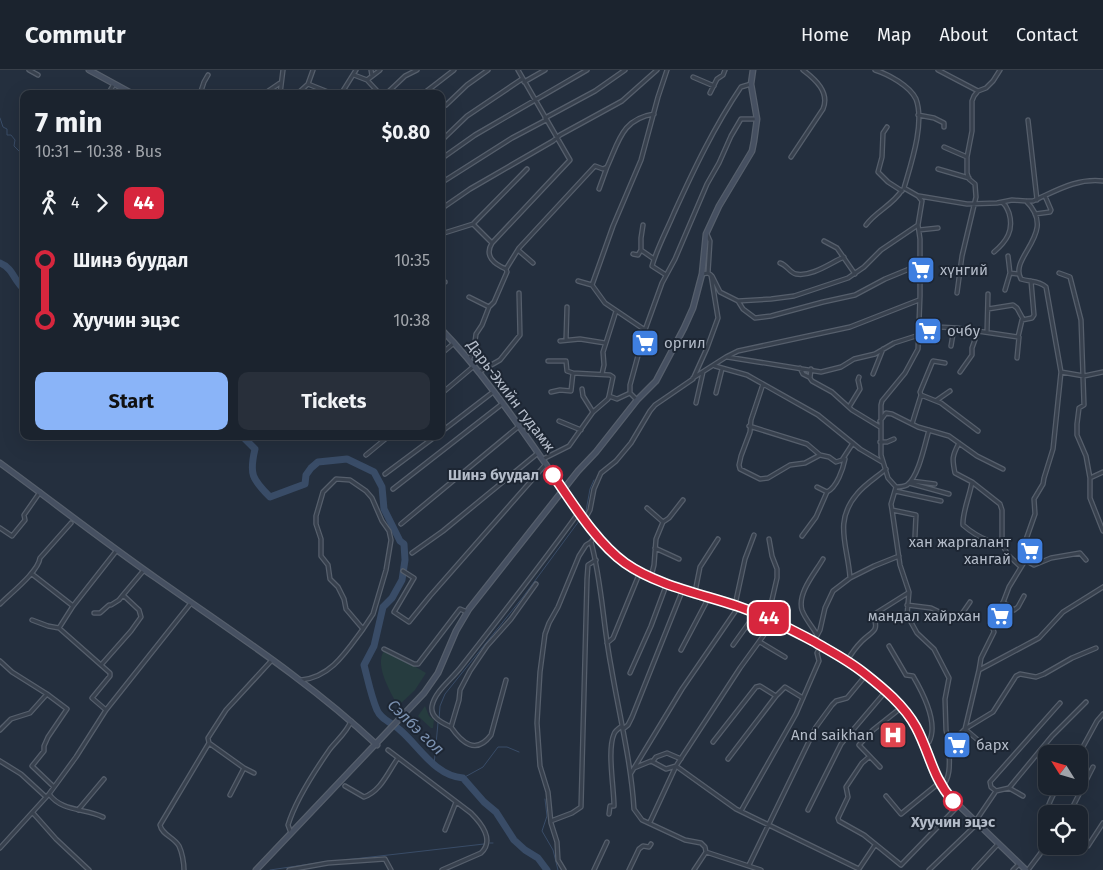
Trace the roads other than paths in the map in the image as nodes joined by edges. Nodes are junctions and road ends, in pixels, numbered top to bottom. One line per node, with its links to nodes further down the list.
1 (29, 70): 23 (street)
2 (89, 70): 31 (main road)
3 (283, 70): 30 (street)
4 (313, 70): 32 (street)
5 (356, 70): 25 (street)
6 (371, 70): 26 (street)
7 (380, 70): 26 (street)
8 (418, 70): 44 (street)
9 (454, 70): 45 (street)
10 (488, 70): 49 (street)
11 (518, 70): 29 (street)
12 (546, 70): 29 (street)
13 (587, 70): 48 (street)
14 (625, 70): 52 (street)
15 (657, 70): 58 (street)
16 (667, 70): 50 (street)
17 (725, 70): 34 (street)
18 (753, 70): 33 (main road)
19 (803, 70): 61 (street)
20 (875, 70): 51 (street)
21 (938, 70): 46 (street)
22 (1000, 70): 46 (street)
23 (38, 75)
24 (208, 75): 37 (street)
25 (354, 75): 28 (street); 42 (street)
26 (372, 76): 28 (street)
27 (693, 78): 34 (street)
28 (367, 80): 43 (street)
29 (523, 81): 48 (street); 57 (street)
30 (281, 83): 38 (street); 39 (street)
31 (115, 84): 35 (street); 36 (main road)
32 (308, 84): 40 (street); 41 (street)
33 (751, 84): 53 (main road); 95 (street)
34 (714, 86): 47 (street)
35 (111, 90)
36 (126, 90)
37 (201, 90)
38 (269, 90)
39 (280, 90)
40 (301, 90)
41 (323, 90)
42 (343, 90)
43 (376, 90)
44 (390, 90)
45 (428, 90)
46 (978, 91): 62 (street)
47 (710, 93)
48 (535, 101): 52 (street); 60 (street)
49 (446, 105)
50 (654, 114): 63 (street); 109 (street)
51 (918, 115): 56 (street); 70 (street)
52 (545, 119): 58 (street); 67 (street)
53 (757, 119): 86 (main road); 102 (street)
54 (1028, 120): 73 (street)
55 (887, 128): 70 (street)
56 (944, 128)
57 (445, 137)
58 (556, 138): 77 (street); 88 (street)
59 (944, 148): 62 (street)
60 (445, 156)
61 (792, 157)
62 (967, 157): 66 (street)
63 (606, 168): 69 (street); 89 (street)
64 (527, 169): 79 (street)
65 (938, 169): 66 (street)
66 (969, 179): 76 (street)
67 (445, 180)
68 (1103, 180): 72 (street)
69 (599, 189)
70 (903, 190): 71 (street); 81 (street)
71 (918, 196): 76 (street); 82 (street)
72 (1045, 196): 73 (street); 78 (street)
73 (1037, 200): 74 (street)
74 (1026, 201): 75 (street); 78 (street)
75 (1003, 202): 76 (street); 91 (street)
76 (974, 204): 112 (street)
77 (445, 206)
78 (1035, 214): 106 (street)
79 (473, 224): 85 (street); 88 (street)
80 (643, 225): 90 (street)
81 (866, 225)
82 (918, 225): 84 (street); 105 (street)
83 (938, 228): 84 (street)
84 (919, 230): 98 (street)
85 (445, 233)
86 (706, 234): 103 (main road); 104 (street)
87 (824, 241): 94 (street)
88 (492, 243): 99 (street)
89 (518, 250): 96 (street); 99 (street)
90 (641, 250): 92 (street); 95 (street)
91 (994, 252)
92 (633, 254)
93 (1008, 256): 100 (street)
94 (844, 257): 97 (street); 105 (street)
95 (654, 259): 102 (street)
96 (533, 263)
97 (780, 263)
98 (919, 265): 115 (street); 116 (street)
99 (506, 269): 118 (street)
100 (1010, 273): 106 (street); 110 (street)
101 (1059, 273): 155 (street)
102 (666, 274): 124 (street)
103 (702, 274): 104 (street); 169 (main road)
104 (710, 274): 115 (street); 157 (street)
105 (855, 274): 115 (street)
106 (1018, 274): 108 (street)
107 (578, 281): 109 (street)
108 (1031, 281): 121 (street); 150 (street)
109 (592, 284): 120 (street)
110 (1005, 290)
111 (520, 293): 148 (street)
112 (957, 293)
113 (988, 294): 119 (street)
114 (469, 297): 118 (street)
115 (738, 300)
116 (919, 300): 122 (street); 137 (street)
117 (567, 307): 130 (street)
118 (488, 308): 139 (street)
119 (988, 309): 121 (street); 126 (street)
120 (616, 311): 124 (street); 133 (street)
121 (1022, 319): 129 (street)
122 (918, 322): 123 (street); 128 (street)
123 (954, 328): 125 (street); 134 (street)
124 (645, 330): 165 (street)
125 (978, 331): 126 (street); 149 (street)
126 (987, 332): 129 (street)
127 (445, 333): 132 (main road, Дарь-Эхийн гудамж)
128 (918, 335): 135 (street); 176 (street)
129 (1019, 337): 138 (street)
130 (566, 340): 131 (street); 133 (street)
131 (560, 341)
132 (454, 342): 136 (street); 139 (main road, Дарь-Эхийн гудамж)
133 (606, 342): 153 (street)
134 (951, 346)
135 (883, 349): 146 (street); 154 (street)
136 (445, 350)
137 (726, 357): 143 (street); 144 (street)
138 (1017, 358)
139 (469, 360): 142 (main road, Дарь-Эхийн гудамж)
140 (548, 361): 152 (street)
141 (945, 363): 167 (street)
142 (474, 366): 148 (main road, Дарь-Эхийн гудамж); 161 (street)
143 (714, 366): 145 (street); 147 (street)
144 (800, 368): 146 (street); 158 (street)
145 (722, 369): 159 (street); 166 (street)
146 (812, 369): 158 (street)
147 (703, 371): 157 (street); 171 (street)
148 (479, 372): 163 (main road, Дарь-Эхийн гудамж)
149 (960, 372)
150 (1061, 372): 155 (street); 240 (street)
151 (1103, 372): 155 (street)
152 (573, 373): 153 (street); 164 (street)
153 (602, 374): 168 (street)
154 (873, 374)
155 (1084, 376): 203 (street)
156 (860, 377): 173 (street)
157 (692, 378): 219 (street)
158 (810, 378): 173 (street)
159 (763, 384): 178 (street); 189 (street)
160 (582, 389): 174 (street)
161 (445, 391)
162 (950, 391): 170 (street)
163 (493, 392): 172 (main road, Дарь-Эхийн гудамж); 181 (street)
164 (551, 392)
165 (630, 393): 168 (street); 169 (street)
166 (716, 393)
167 (921, 395): 170 (street); 177 (street)
168 (609, 396): 174 (street)
169 (637, 400): 210 (main road)
170 (936, 401): 184 (street)
171 (696, 403)
172 (502, 404): 179 (main road, Дарь-Эхийн гудамж); 208 (street)
173 (849, 407): 180 (street)
174 (593, 412): 182 (street)
175 (559, 421): 182 (street)
176 (880, 422): 177 (street); 180 (street)
177 (912, 424): 183 (street)
178 (749, 426): 193 (street); 193 (street)
179 (518, 427): 191 (main road, Дарь-Эхийн гудамж); 222 (street)
180 (880, 427): 188 (street)
181 (445, 429)
182 (580, 430): 195 (street)
183 (929, 430): 190 (street); 204 (street)
184 (978, 431)
185 (384, 440): 192 (street)
186 (431, 440): 202 (street)
187 (894, 440): 188 (street)
188 (880, 442): 196 (street)
189 (853, 443): 194 (street); 196 (street)
190 (959, 443): 200 (street); 205 (street)
191 (538, 452): 195 (main road, Дарь-Эхийн гудамж); 235 (street)
192 (366, 455)
193 (820, 455): 194 (street)
194 (846, 456): 212 (street)
195 (542, 459): 198 (main road, Дарь-Эхийн гудамж)
196 (882, 462): 199 (street)
197 (0, 463): 211 (main road)
198 (546, 464): 210 (main road, Дарь-Эхийн гудамж); 244 (street)
199 (886, 468): 209 (street); 248 (street)
200 (1003, 469)
201 (1103, 472): 203 (street)
202 (385, 474)
203 (1090, 478): 224 (street)
204 (910, 482): 206 (street); 209 (street); 213 (street)
205 (972, 482): 232 (street); 232 (street)
206 (935, 484)
207 (817, 487): 212 (street)
208 (393, 489)
209 (895, 489): 215 (street); 217 (street)
210 (564, 490): 218 (main road, Дарь-Эхийн гудамж); 265 (main road)
211 (40, 492): 223 (street); 234 (main road)
212 (827, 492): 227 (street)
213 (949, 494)
214 (683, 500): 221 (street)
215 (941, 501)
216 (647, 508): 221 (street)
217 (892, 510): 228 (street); 236 (street)
218 (579, 512): 219 (main road, Дарь-Эхийн гудамж); 303 (street)
219 (585, 519): 225 (main road, Дарь-Эхийн гудамж)
220 (71, 522): 246 (street)
221 (663, 522): 233 (street)
222 (401, 524)
223 (0, 528)
224 (1103, 531)
225 (596, 534): 231 (street); 245 (main road, Дарь-Эхийн гудамж)
226 (754, 535): 264 (street)
227 (802, 536)
228 (914, 536)
229 (718, 539): 253 (street)
230 (768, 539): 268 (street)
231 (591, 542): 239 (street); 347 (street)
232 (1002, 544): 242 (street)
233 (655, 548): 237 (street); 247 (street)
234 (117, 550): 243 (main road); 263 (street)
235 (412, 553)
236 (899, 556): 248 (street); 254 (street)
237 (679, 559)
238 (823, 559): 273 (street)
239 (596, 560): 276 (street); 347 (street)
240 (1024, 560): 241 (street); 242 (street)
241 (1086, 560)
242 (1021, 567): 259 (street)
243 (144, 570): 255 (street); 260 (main road)
244 (403, 571)
245 (640, 572): 247 (main road, Дарь-Эхийн гудамж); 276 (street)
246 (32, 574): 261 (street); 263 (street)
247 (651, 577): 249 (main road, Дарь-Эхийн гудамж)
248 (850, 578): 273 (street)
249 (667, 583): 252 (main road, Дарь-Эхийн гудамж); 289 (street)
250 (536, 584): 303 (street)
251 (1103, 587): 288 (street)
252 (683, 588): 253 (main road, Дарь-Эхийн гудамж); 304 (street)
253 (695, 592): 257 (main road, Дарь-Эхийн гудамж)
254 (909, 592): 262 (street); 286 (street)
255 (123, 595): 267 (street); 287 (street)
256 (1024, 596): 259 (street)
257 (709, 597): 264 (main road, Дарь-Эхийн гудамж); 282 (street)
258 (970, 602): 262 (street)
259 (1003, 602): 288 (street)
260 (191, 603): 284 (main road); 300 (street)
261 (0, 604)
262 (907, 605): 311 (street)
263 (73, 606): 271 (street)
264 (737, 606): 266 (main road, Дарь-Эхийн гудамж); 324 (street)
265 (468, 612): 281 (street); 309 (main road)
266 (756, 612): 268 (main road, Дарь-Эхийн гудамж); 277 (street)
267 (94, 613)
268 (768, 617): 270 (main road, Дарь-Эхийн гудамж)
269 (32, 620): 271 (street)
270 (775, 620): 274 (street); 275 (main road, Дарь-Эхийн гудамж)
271 (59, 628): 287 (street)
272 (363, 629): 272 (street); 291 (street)
273 (817, 635): 275 (street)
274 (760, 642): 283 (street); 318 (street)
275 (813, 642): 278 (main road, Дарь-Эхийн гудамж)
276 (607, 643): 304 (street)
277 (733, 646)
278 (821, 646): 286 (main road, Дарь-Эхийн гудамж); 296 (street)
279 (889, 646): 310 (street)
280 (1096, 648): 305 (street)
281 (384, 649)
282 (681, 650)
283 (785, 657)
284 (272, 660): 291 (main road); 308 (street)
285 (0, 661): 294 (street)
286 (847, 661): 290 (main road, Дарь-Эхийн гудамж)
287 (101, 665): 300 (street)
288 (979, 670): 305 (street)
289 (630, 673)
290 (866, 675): 293 (main road, Дарь-Эхийн гудамж); 351 (street)
291 (300, 680): 302 (main road)
292 (506, 680): 303 (street)
293 (886, 692): 299 (main road, Дарь-Эхийн гудамж); 341 (street)
294 (47, 694): 306 (street); 331 (street)
295 (776, 696): 296 (street); 307 (street); 317 (street)
296 (803, 698): 343 (street)
297 (1086, 702): 332 (street)
298 (1060, 704): 333 (street)
299 (902, 707): 310 (main road, Дарь-Эхийн гудамж); 315 (street)
300 (106, 710): 331 (street)
301 (1103, 714): 312 (street)
302 (351, 721): 309 (main road); 353 (street)
303 (451, 727)
304 (622, 728): 327 (street); 345 (street)
305 (965, 729): 311 (street); 313 (street)
306 (0, 730)
307 (713, 742)
308 (209, 743): 323 (street); 365 (street)
309 (378, 743): 353 (main road)
310 (923, 745): 329 (main road, Дарь-Эхийн гудамж)
311 (949, 745): 329 (street)
312 (1083, 745)
313 (986, 747)
314 (388, 750): 316 (street)
315 (869, 757): 325 (street); 357 (street)
316 (398, 758): 330 (street); 338 (street)
317 (728, 759)
318 (680, 760): 319 (street); 321 (street)
319 (653, 761): 321 (street); 324 (street)
320 (0, 762): 335 (street)
321 (676, 766): 343 (street); 348 (street)
322 (1093, 767): 339 (street)
323 (244, 768): 326 (street); 334 (street)
324 (634, 768): 327 (street)
325 (880, 768)
326 (254, 773)
327 (630, 774): 348 (street)
328 (104, 779): 342 (street)
329 (940, 785): 336 (street); 340 (main road, Дарь-Эхийн гудамж)
330 (345, 786)
331 (54, 787): 335 (street)
332 (1009, 788): 333 (street); 337 (street)
333 (996, 791): 349 (street)
334 (230, 795)
335 (48, 796): 342 (street); 344 (street)
336 (886, 796)
337 (1023, 796)
338 (456, 802): 352 (street); 369 (street)
339 (1074, 805)
340 (958, 806): 349 (main road, Дарь-Эхийн гудамж); 357 (street)
341 (808, 810)
342 (78, 811): 346 (street)
343 (740, 811): 351 (street)
344 (32, 813): 359 (street); 364 (street)
345 (609, 814)
346 (103, 817)
347 (551, 821): 370 (street)
348 (650, 822): 360 (street)
349 (976, 823): 356 (main road, Дарь-Эхийн гудамж); 375 (street)
350 (1103, 823): 358 (street)
351 (769, 825): 357 (street); 363 (street)
352 (445, 830)
353 (291, 833): 366 (main road)
354 (607, 842): 371 (street)
355 (651, 844): 372 (street)
356 (998, 844): 362 (main road, Дарь-Эхийн гудамж); 376 (street)
357 (875, 845)
358 (1088, 846)
359 (0, 848)
360 (706, 852): 363 (street); 373 (street)
361 (1039, 855): 378 (street)
362 (1020, 864): 377 (street); 378 (main road, Дарь-Эхийн гудамж)
363 (749, 865): 374 (street)
364 (87, 869)
365 (184, 870)
366 (256, 870)
367 (288, 870): 368 (street)
368 (391, 870)
369 (442, 870)
370 (564, 870)
371 (594, 870)
372 (629, 870)
373 (694, 870)
374 (761, 870)
375 (929, 870)
376 (974, 870)
377 (1013, 870)
378 (1027, 870)

